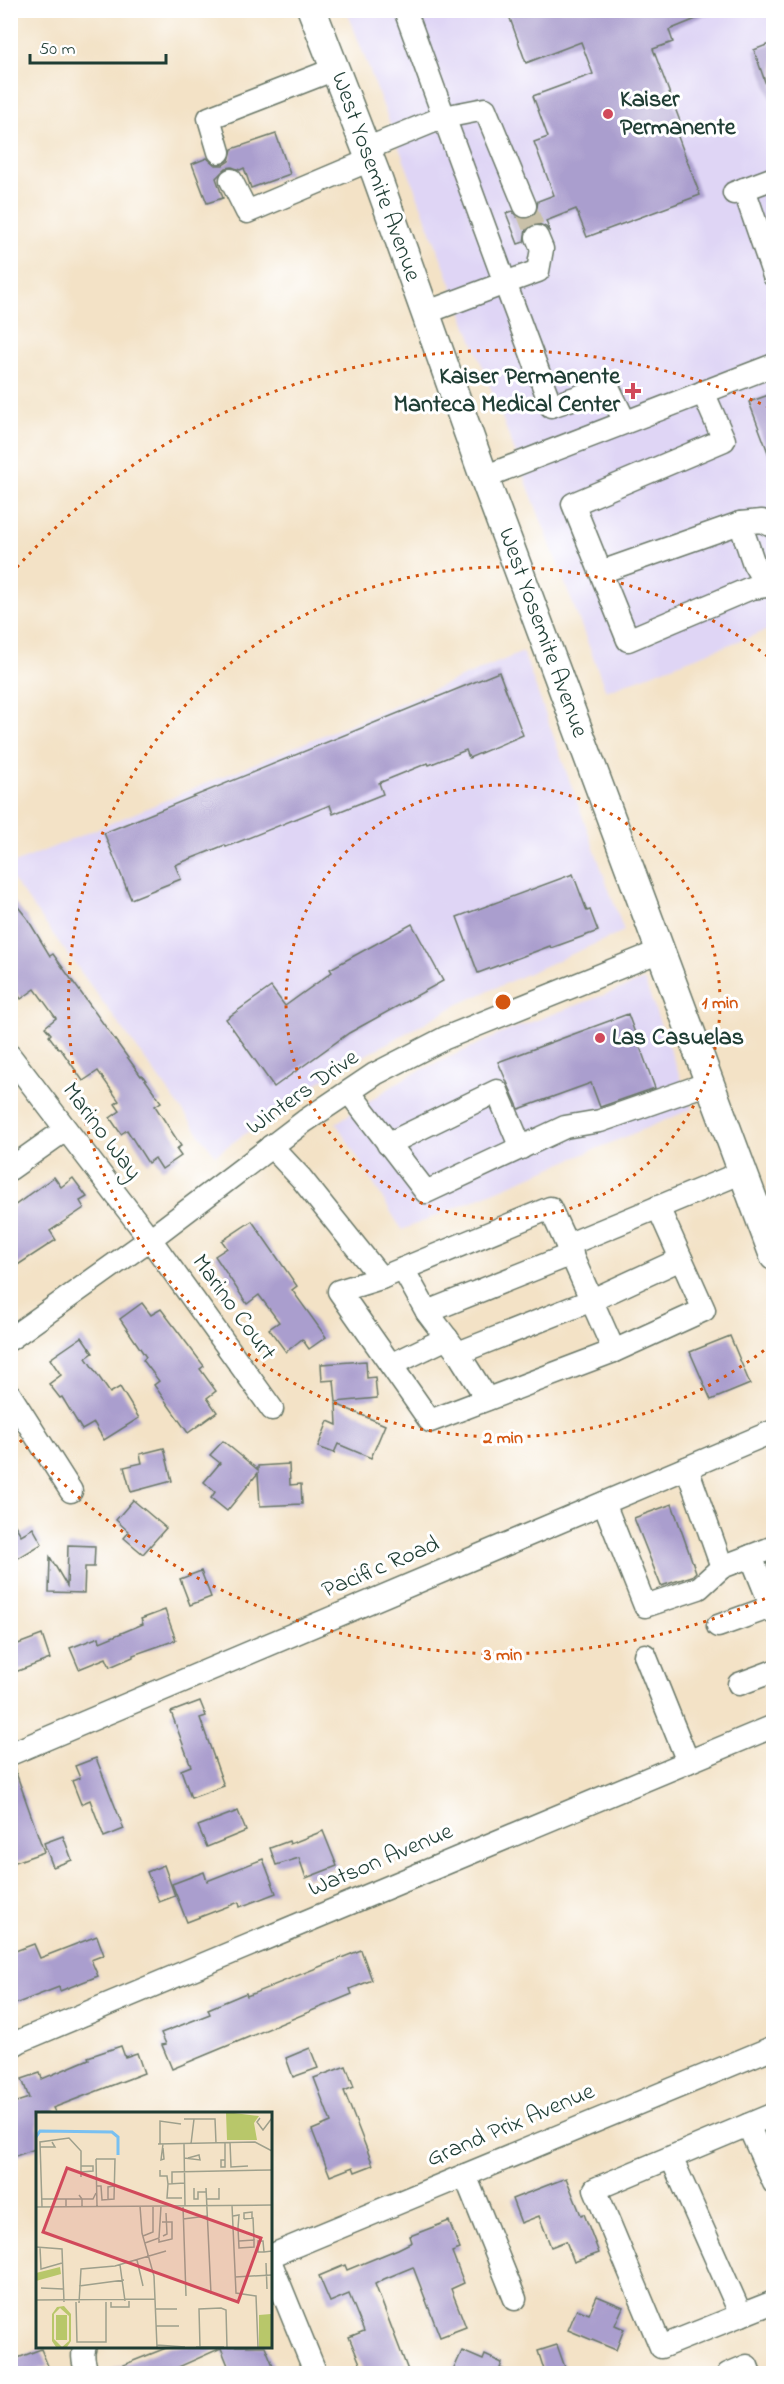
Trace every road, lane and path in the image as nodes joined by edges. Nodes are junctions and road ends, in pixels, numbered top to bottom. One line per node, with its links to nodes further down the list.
1 (312, 10): 3 (main road, West Yosemite Avenue)
2 (405, 10): 4 (street)
3 (335, 69): 5 (street); 6 (main road, West Yosemite Avenue)
4 (444, 117): 6 (street); 9 (street); 12 (street)
5 (219, 152)
6 (368, 154): 8 (street); 13 (main road, West Yosemite Avenue)
7 (774, 178): 11 (street)
8 (231, 180)
9 (525, 206)
10 (537, 237): 12 (street)
11 (774, 276)
12 (506, 283): 13 (street); 16 (street)
13 (426, 313): 17 (main road, West Yosemite Avenue)
14 (774, 365): 15 (street)
15 (703, 392): 16 (street); 20 (street)
16 (625, 422): 17 (street)
17 (484, 477): 22 (main road, West Yosemite Avenue)
18 (740, 523): 19 (street); 20 (street); 21 (street)
19 (774, 526)
20 (601, 572): 21 (street)
21 (770, 585)
22 (660, 951): 24 (main road, West Yosemite Avenue); 25 (street, Winters Drive)
23 (10, 1056): 26 (street, Marino Way)
24 (709, 1083): 29 (street); 31 (main road, West Yosemite Avenue)
25 (349, 1092): 27 (street); 28 (street, Winters Drive)
26 (65, 1130): 30 (street); 33 (street, Marino Way)
27 (388, 1143): 29 (street); 29 (street)
28 (272, 1146): 33 (street, Winters Drive); 38 (street)
29 (521, 1148)
30 (10, 1169)
31 (743, 1172): 32 (street); 34 (main road, West Yosemite Avenue)
32 (658, 1207): 35 (street); 36 (street)
33 (150, 1239): 41 (street, Winters Drive); 47 (street, Marino Court)
34 (772, 1246)
35 (569, 1249): 37 (street); 39 (street); 40 (street)
36 (681, 1259): 39 (street); 43 (street)
37 (403, 1269): 38 (street); 40 (street)
38 (381, 1278): 44 (street)
39 (592, 1300): 42 (street); 43 (street)
40 (427, 1312): 42 (street)
41 (10, 1339)
42 (452, 1346): 44 (street); 46 (street)
43 (614, 1351): 46 (street)
44 (391, 1365): 46 (street)
45 (10, 1395): 50 (street)
46 (487, 1399)
47 (272, 1409)
48 (774, 1431): 49 (street, Pacific Road)
49 (687, 1468): 51 (street, Pacific Road); 54 (street)
50 (71, 1491)
51 (604, 1503): 54 (street); 61 (street, Pacific Road)
52 (774, 1547): 53 (street)
53 (751, 1556): 54 (street); 55 (street)
54 (722, 1567)
55 (772, 1610): 56 (street)
56 (718, 1626)
57 (645, 1655): 62 (street)
58 (774, 1671): 59 (street)
59 (739, 1684)
60 (774, 1726): 62 (street, Watson Avenue)
61 (10, 1754)
62 (688, 1762): 63 (street, Watson Avenue)
63 (10, 2047)
64 (774, 2047): 68 (street, Grand Prix Avenue)
65 (774, 2114): 66 (street)
66 (748, 2125): 67 (street); 69 (street)
67 (671, 2157): 74 (street); 74 (street)
68 (465, 2175): 70 (street, Grand Prix Avenue); 72 (street)
69 (774, 2183)
70 (272, 2255)
71 (272, 2266): 77 (street)
72 (515, 2299)
73 (774, 2302): 74 (street)
74 (741, 2315)
75 (84, 2348): 76 (street)
76 (88, 2373)
77 (316, 2373)
78 (728, 2373): 79 (street)
79 (750, 2373)

